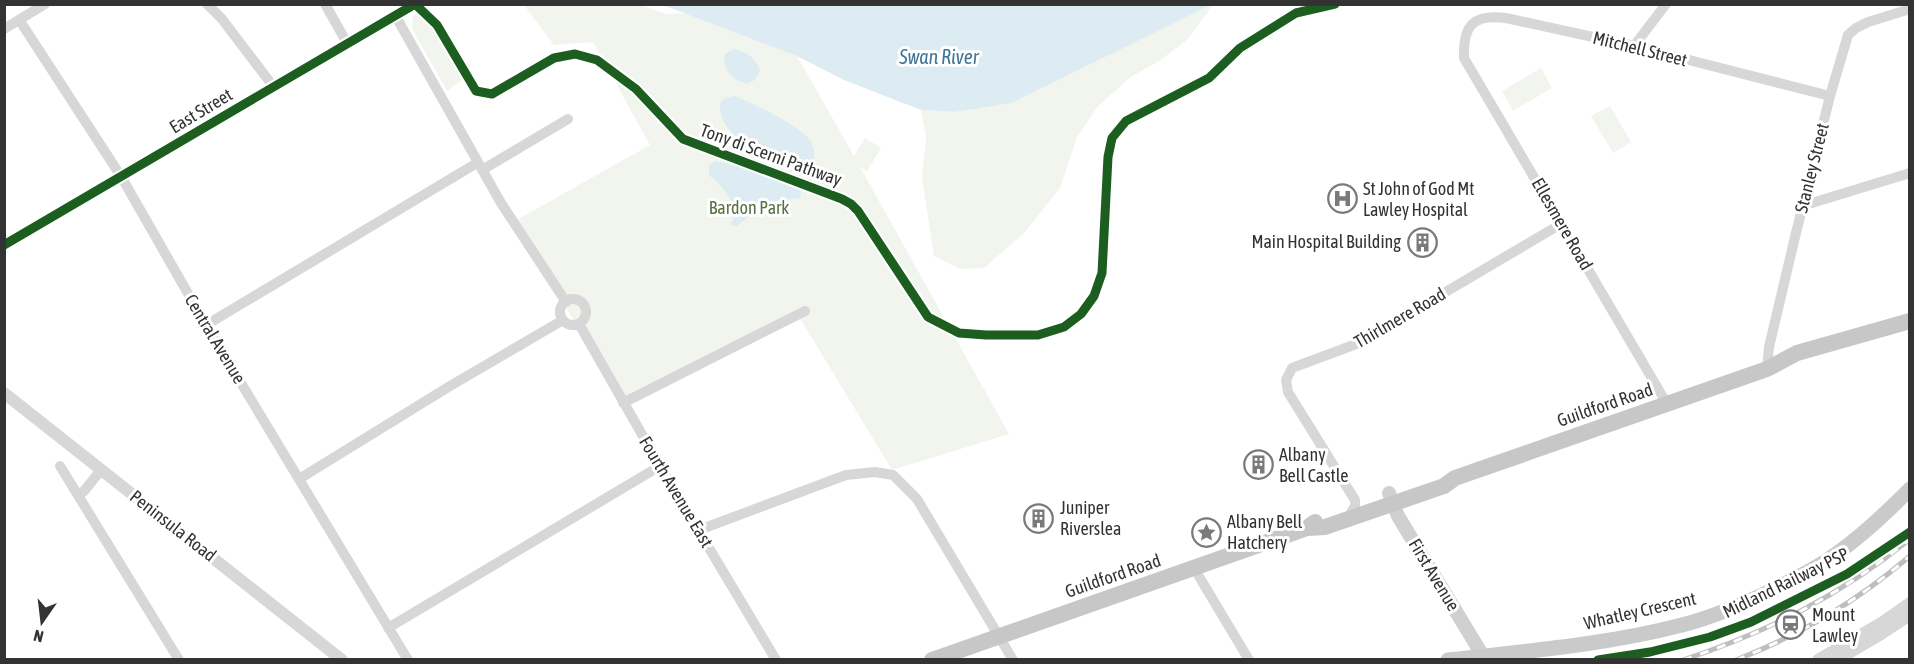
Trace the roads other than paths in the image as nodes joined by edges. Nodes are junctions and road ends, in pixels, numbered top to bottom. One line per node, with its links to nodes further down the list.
1 (45, 4): 9 (street)
2 (207, 4): 14 (street)
3 (325, 4): 11 (street)
4 (415, 4): 8 (street, East Street)
5 (1666, 4): 13 (street)
6 (1891, 9): 7 (street, Stanley Street); 15 (street, Stanley Street)
7 (1910, 9)
8 (395, 15): 11 (street, East Street); 17 (street)
9 (20, 21): 10 (street); 19 (street, Central Avenue)
10 (4, 29)
11 (347, 43): 14 (street, East Street)
12 (1464, 43): 13 (street, Mitchell Street); 21 (street, Ellesmere Road)
13 (1634, 46): 15 (street, Mitchell Street)
14 (273, 86): 19 (street, East Street)
15 (1830, 96): 20 (street, Stanley Street)
16 (568, 119): 17 (street)
17 (480, 167): 23 (street); 28 (street)
18 (1910, 173): 20 (street)
19 (122, 178): 22 (street, East Street); 28 (street, Central Avenue)
20 (1802, 206): 30 (street, Stanley Street)
21 (1561, 224): 33 (street, Ellesmere Road); 41 (street, Thirlmere Road)
22 (4, 245)
23 (566, 302): 25 (street); 27 (street)
24 (805, 311): 32 (street)
25 (563, 320): 27 (street); 37 (street)
26 (1910, 321): 30 (highway, Guildford Road)
27 (579, 324): 32 (street, Fourth Avenue East)
28 (206, 325): 37 (street, Central Avenue)
29 (1910, 332): 30 (highway, Guildford Road)
30 (1767, 369): 33 (highway, Guildford Road)
31 (4, 393): 36 (street, Peninsula Road)
32 (623, 403): 35 (street, Fourth Avenue East)
33 (1667, 404): 40 (highway, Guildford Road)
34 (60, 466): 39 (street)
35 (660, 466): 42 (street, Fourth Avenue East); 46 (street)
36 (101, 470): 39 (street); 50 (street, Peninsula Road)
37 (299, 478): 46 (street, Central Avenue)
38 (1910, 489): 48 (main road, Whatley Crescent)
39 (79, 495): 49 (street)
40 (1391, 498): 41 (highway, Guildford Road); 48 (main road, First Avenue)
41 (1351, 513): 43 (highway, Guildford Road)
42 (699, 530): 47 (street); 52 (street, Fourth Avenue East)
43 (1194, 568): 47 (highway, Guildford Road); 55 (street)
44 (1910, 603): 57 (street)
45 (1910, 615): 58 (street)
46 (388, 628): 51 (street, Central Avenue)
47 (999, 636): 53 (highway, Guildford Road); 54 (street)
48 (1483, 656): 56 (main road, Whatley Crescent)
49 (179, 660)
50 (342, 660)
51 (408, 660)
52 (776, 660)
53 (932, 660)
54 (1013, 660)
55 (1249, 660)
56 (1448, 660)
57 (1818, 660)
58 (1837, 660)

